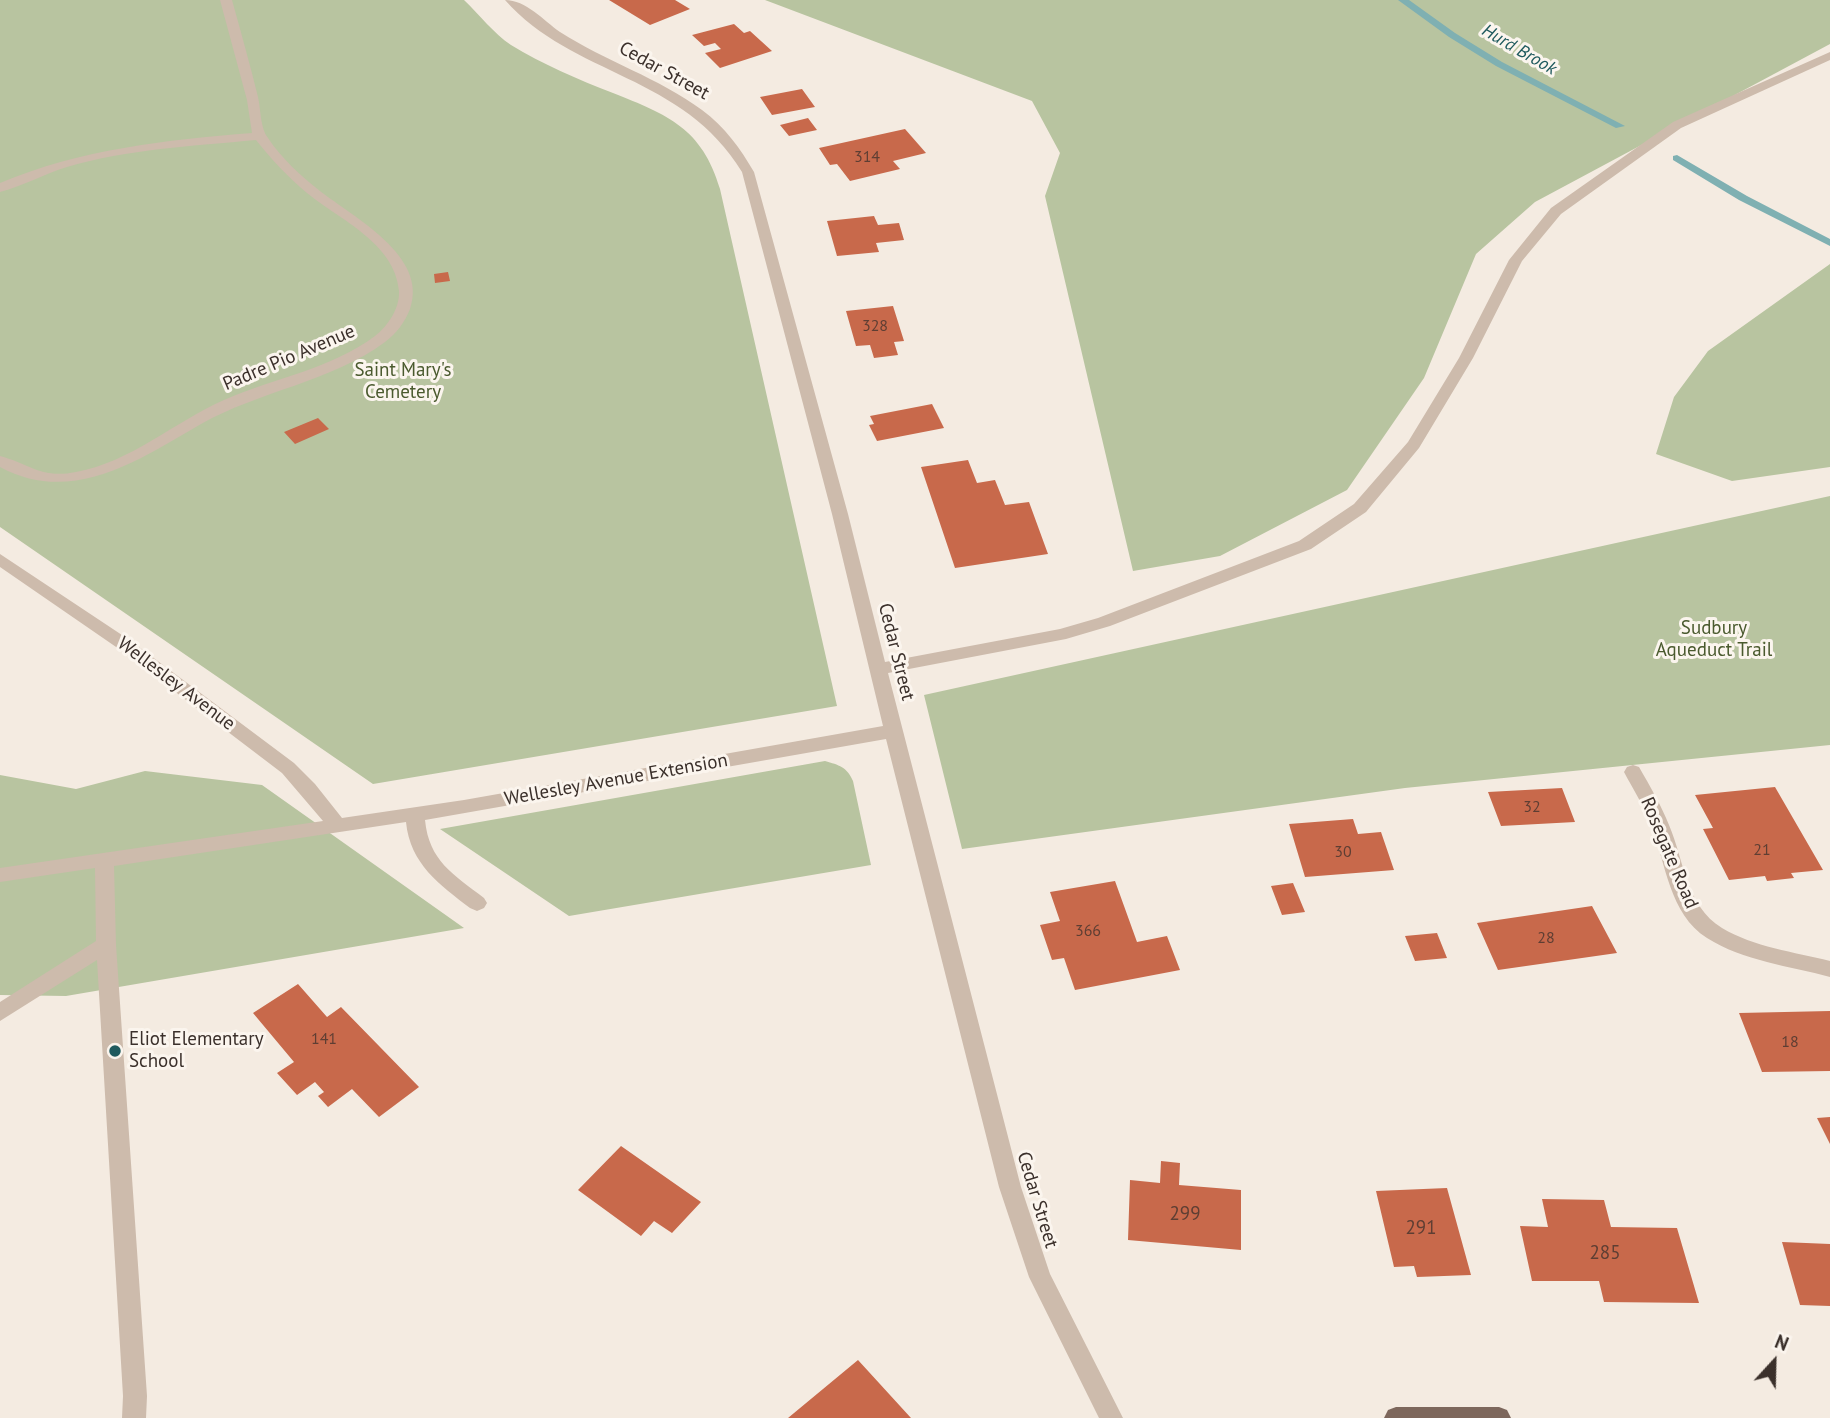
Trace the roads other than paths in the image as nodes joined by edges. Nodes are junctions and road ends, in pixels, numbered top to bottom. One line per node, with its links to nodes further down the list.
1 (226, 0): 4 (street)
2 (511, 0): 8 (street, Cedar Street)
3 (1830, 56): 8 (street)
4 (259, 136): 5 (street); 6 (street, Padre Pio Avenue)
5 (0, 188)
6 (0, 461)
7 (0, 559): 12 (street, Wellesley Avenue)
8 (878, 669): 9 (street, Cedar Street)
9 (893, 731): 11 (street, Wellesley Avenue Extension); 20 (street, Cedar Street)
10 (1633, 772): 17 (street, Rosegate Road)
11 (415, 815): 12 (street, Wellesley Avenue Extension); 15 (street)
12 (338, 826): 13 (street, Wellesley Avenue Extension)
13 (104, 862): 14 (street, Wellesley Avenue Extension); 16 (street)
14 (2, 878)
15 (477, 903)
16 (106, 945): 18 (street); 19 (street)
17 (1830, 969)
18 (0, 1013)
19 (134, 1418)
20 (1111, 1418)
21 (1396, 1418): 22 (main road)
22 (1499, 1418)

